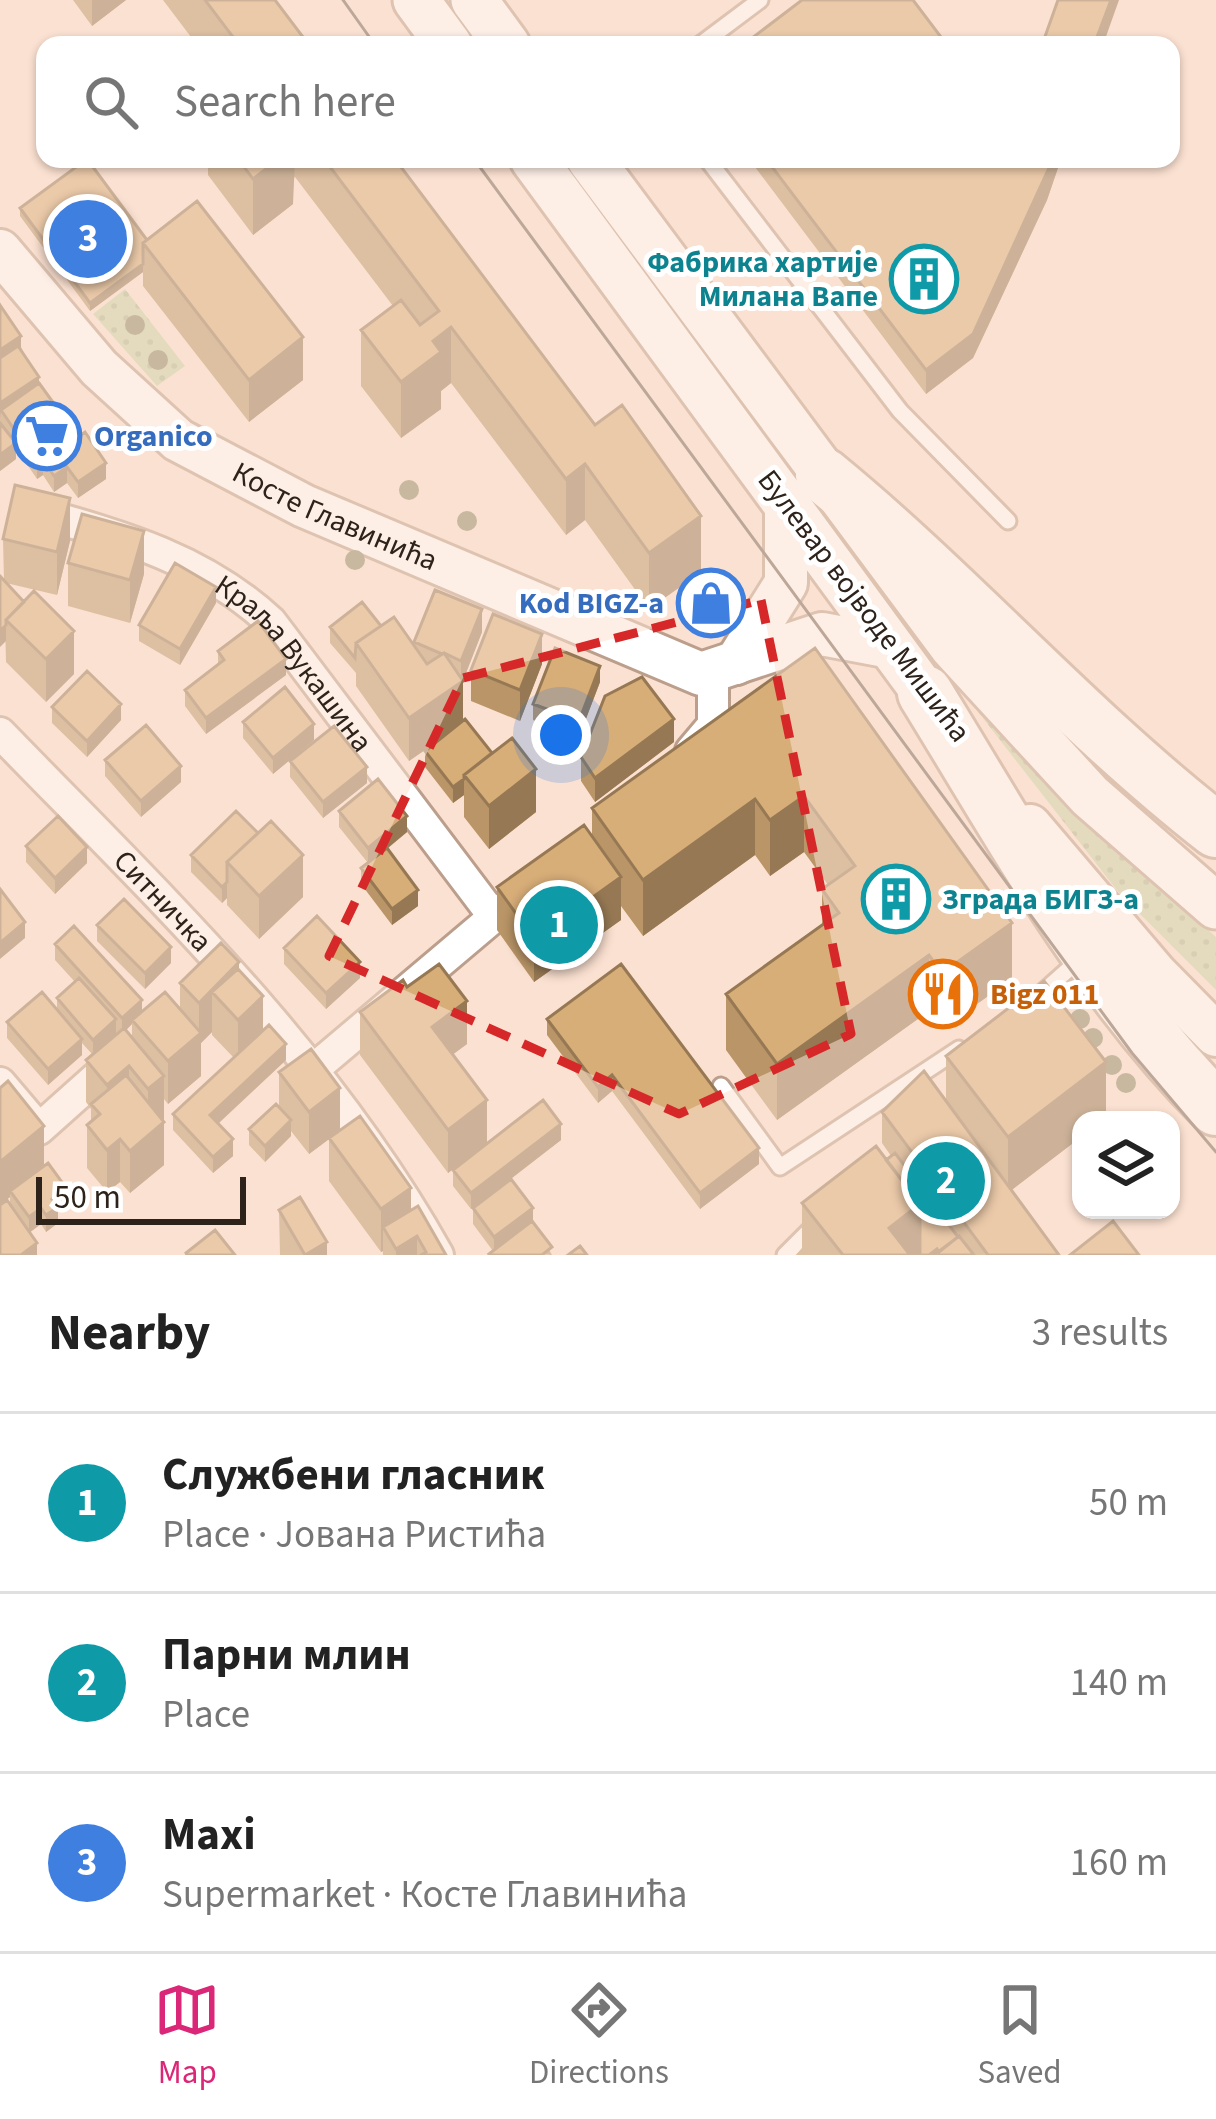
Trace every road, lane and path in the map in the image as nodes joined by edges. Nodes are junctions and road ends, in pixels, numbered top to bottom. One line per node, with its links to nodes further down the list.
1 (416, 0): 3 (main road)
2 (760, 0): 4 (lane)
3 (442, 36)
4 (712, 36)
5 (540, 168): 9 (main road, Булевар војводе Мишића)
6 (596, 168): 9 (main road, Булевар војводе Мишића)
7 (714, 168): 11 (lane)
8 (0, 251): 13 (street, Косте Главинића)
9 (805, 489): 12 (main road, Булевар војводе Мишића); 13 (street); 17 (highway); 19 (main road, Булевар војводе Мишића)
10 (20, 508): 20 (street, Краља Вукашина)
11 (1008, 521)
12 (892, 647): 13 (street); 14 (main road, Булевар војводе Мишића)
13 (724, 669): 16 (street)
14 (925, 693): 21 (highway); 23 (street, Булевар војводе Мишића)
15 (0, 733): 26 (street, Ситничка)
16 (667, 770)
17 (1216, 830)
18 (529, 887): 20 (street)
19 (1216, 907)
20 (494, 917): 26 (street)
21 (1086, 954): 22 (lane); 29 (highway)
22 (1026, 1008)
23 (1216, 1036)
24 (140, 1039): 27 (street)
25 (968, 1043): 28 (lane)
26 (315, 1068): 31 (street, Ситничка)
27 (0, 1083)
28 (722, 1086)
29 (1216, 1108)
30 (829, 1210): 32 (lane)
31 (438, 1255)
32 (784, 1255)

